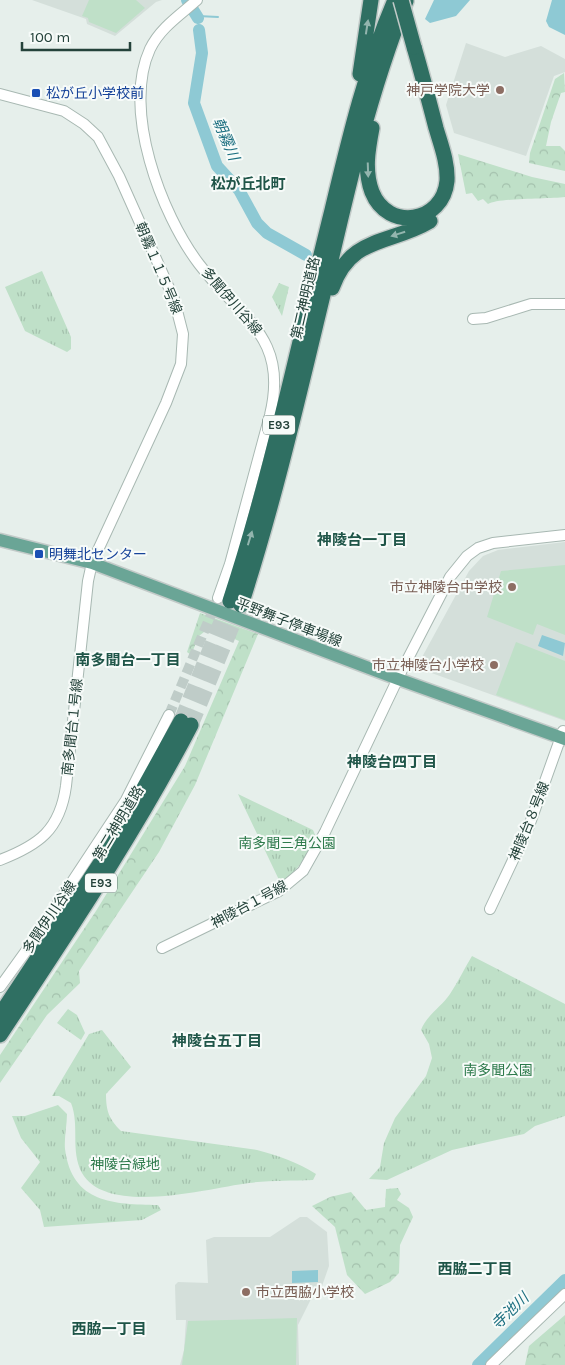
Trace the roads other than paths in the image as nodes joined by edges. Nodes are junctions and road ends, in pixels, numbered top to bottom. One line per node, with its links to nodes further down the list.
1 (371, 0): 9 (highway, one-way to 1)
2 (395, 0): 9 (highway, 第二神明道路 / E93)
3 (401, 0): 7 (highway, bridge)
4 (407, 0): 6 (highway, 第二神明道路 / E93); 7 (highway)
5 (196, 1): 17 (street, 多聞伊川谷線)
6 (399, 20): 7 (highway, one-way to 7); 12 (highway, 第二神明道路 / E93)
7 (417, 46): 12 (highway, one-way to 12)
8 (0, 94): 16 (street, 朝霧１１５号線)
9 (322, 247): 17 (highway, 第二神明道路 / E93, one-way to 9)
10 (565, 304): 11 (street)
11 (473, 319)
12 (316, 322): 17 (highway, 第二神明道路 / E93)
13 (0, 535): 16 (main road, 平野舞子停車場線)
14 (565, 535): 18 (street, 神陵台１号線)
15 (0, 540): 16 (main road, 平野舞子停車場線)
16 (93, 561): 18 (main road, 平野舞子停車場線); 21 (street, 南多聞台１号線)
17 (229, 602)
18 (399, 676): 20 (main road, 平野舞子停車場線); 23 (street, 神陵台１号線)
19 (180, 720): 24 (street, 多聞伊川谷線); 25 (highway, 第二神明道路 / E93); 26 (highway, 第二神明道路 / E93)
20 (564, 735): 22 (street, 神陵台８号線)
21 (0, 860)
22 (490, 909)
23 (162, 948)
24 (0, 987)
25 (0, 1015)
26 (0, 1035)
27 (565, 1294): 28 (street)
28 (491, 1365)

